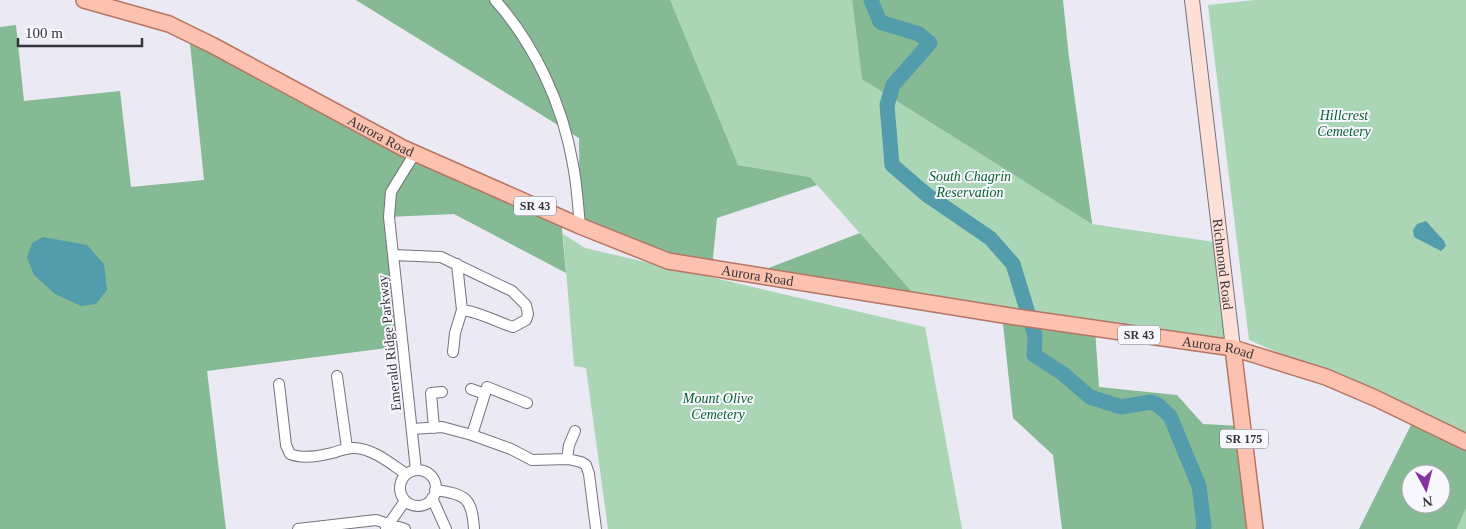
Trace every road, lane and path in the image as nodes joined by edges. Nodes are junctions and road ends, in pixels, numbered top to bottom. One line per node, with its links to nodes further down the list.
1 (84, 0): 4 (main road, Aurora Road / SR 43)
2 (495, 0): 5 (street)
3 (1192, 0): 9 (street, Richmond Road)
4 (415, 153): 5 (main road, Aurora Road / SR 43); 6 (street, Emerald Ridge Parkway)
5 (580, 226): 9 (main road, Aurora Road / SR 43)
6 (393, 255): 7 (street, Emerald Ridge Parkway); 18 (street, Emerald Ridge Parkway)
7 (457, 264): 8 (street); 8 (street, Emerald Ridge Parkway)
8 (462, 310): 10 (street)
9 (1233, 348): 21 (main road, Aurora Road / SR 43); 33 (main road, Richmond Road / SR 175)
10 (453, 352)
11 (337, 376): 22 (street)
12 (279, 384): 22 (street)
13 (471, 389): 15 (street)
14 (442, 392): 17 (street)
15 (484, 394): 16 (street); 20 (street)
16 (527, 403)
17 (434, 428): 18 (street, Emerald Ridge Parkway); 20 (street, Emerald Ridge Parkway)
18 (412, 429): 24 (street, Emerald Ridge Parkway)
19 (575, 432): 23 (street)
20 (472, 434): 23 (street, Emerald Ridge Parkway)
21 (1466, 442)
22 (347, 448): 24 (street)
23 (567, 459): 32 (street, Emerald Ridge Parkway)
24 (411, 472): 25 (street); 26 (street)
25 (434, 494): 26 (street); 30 (street); 31 (street)
26 (405, 501): 27 (street)
27 (387, 526): 28 (street); 29 (street)
28 (298, 529)
29 (405, 529)
30 (446, 529)
31 (474, 529)
32 (596, 529)
33 (1255, 529)

